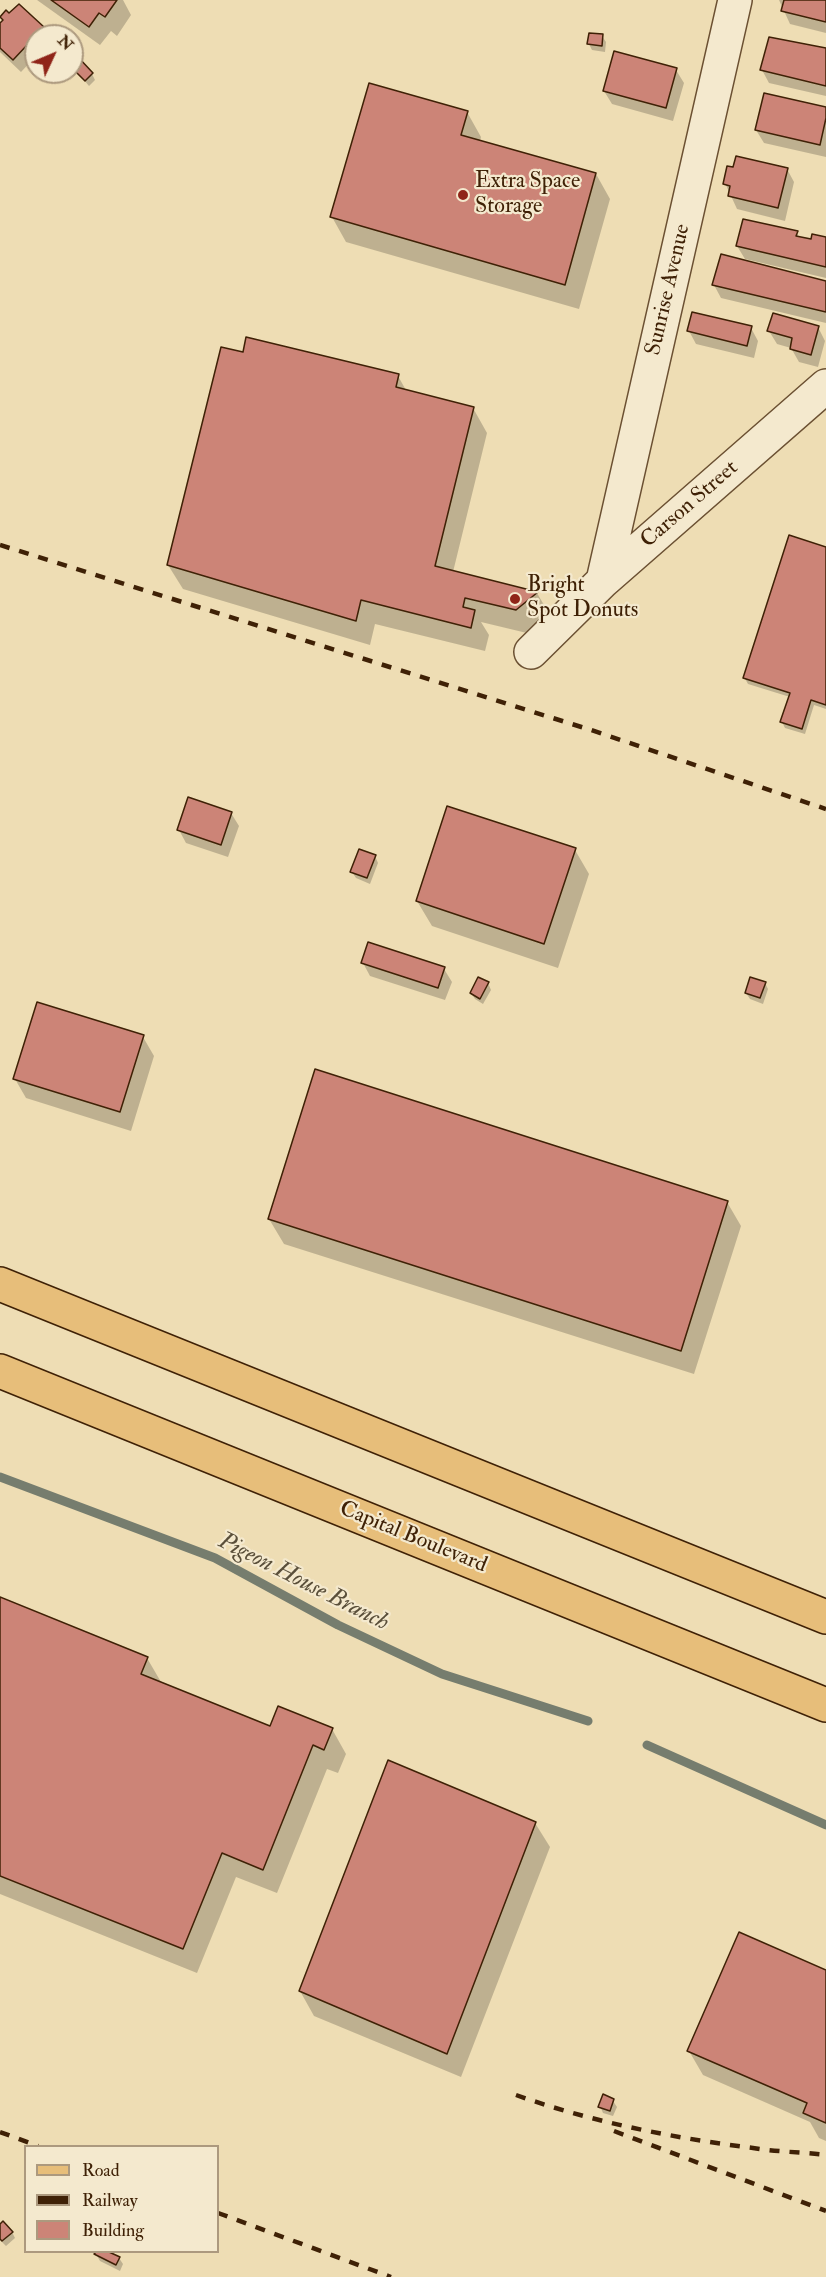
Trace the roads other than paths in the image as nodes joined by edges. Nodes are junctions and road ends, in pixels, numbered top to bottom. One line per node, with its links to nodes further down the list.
1 (735, 0): 3 (street, Sunrise Avenue)
2 (826, 386): 3 (street, Carson Street)
3 (603, 580): 4 (street, Carson Street)
4 (531, 652)
5 (0, 1284): 7 (main road)
6 (0, 1371): 8 (main road, Capital Boulevard)
7 (826, 1617)
8 (826, 1705)

